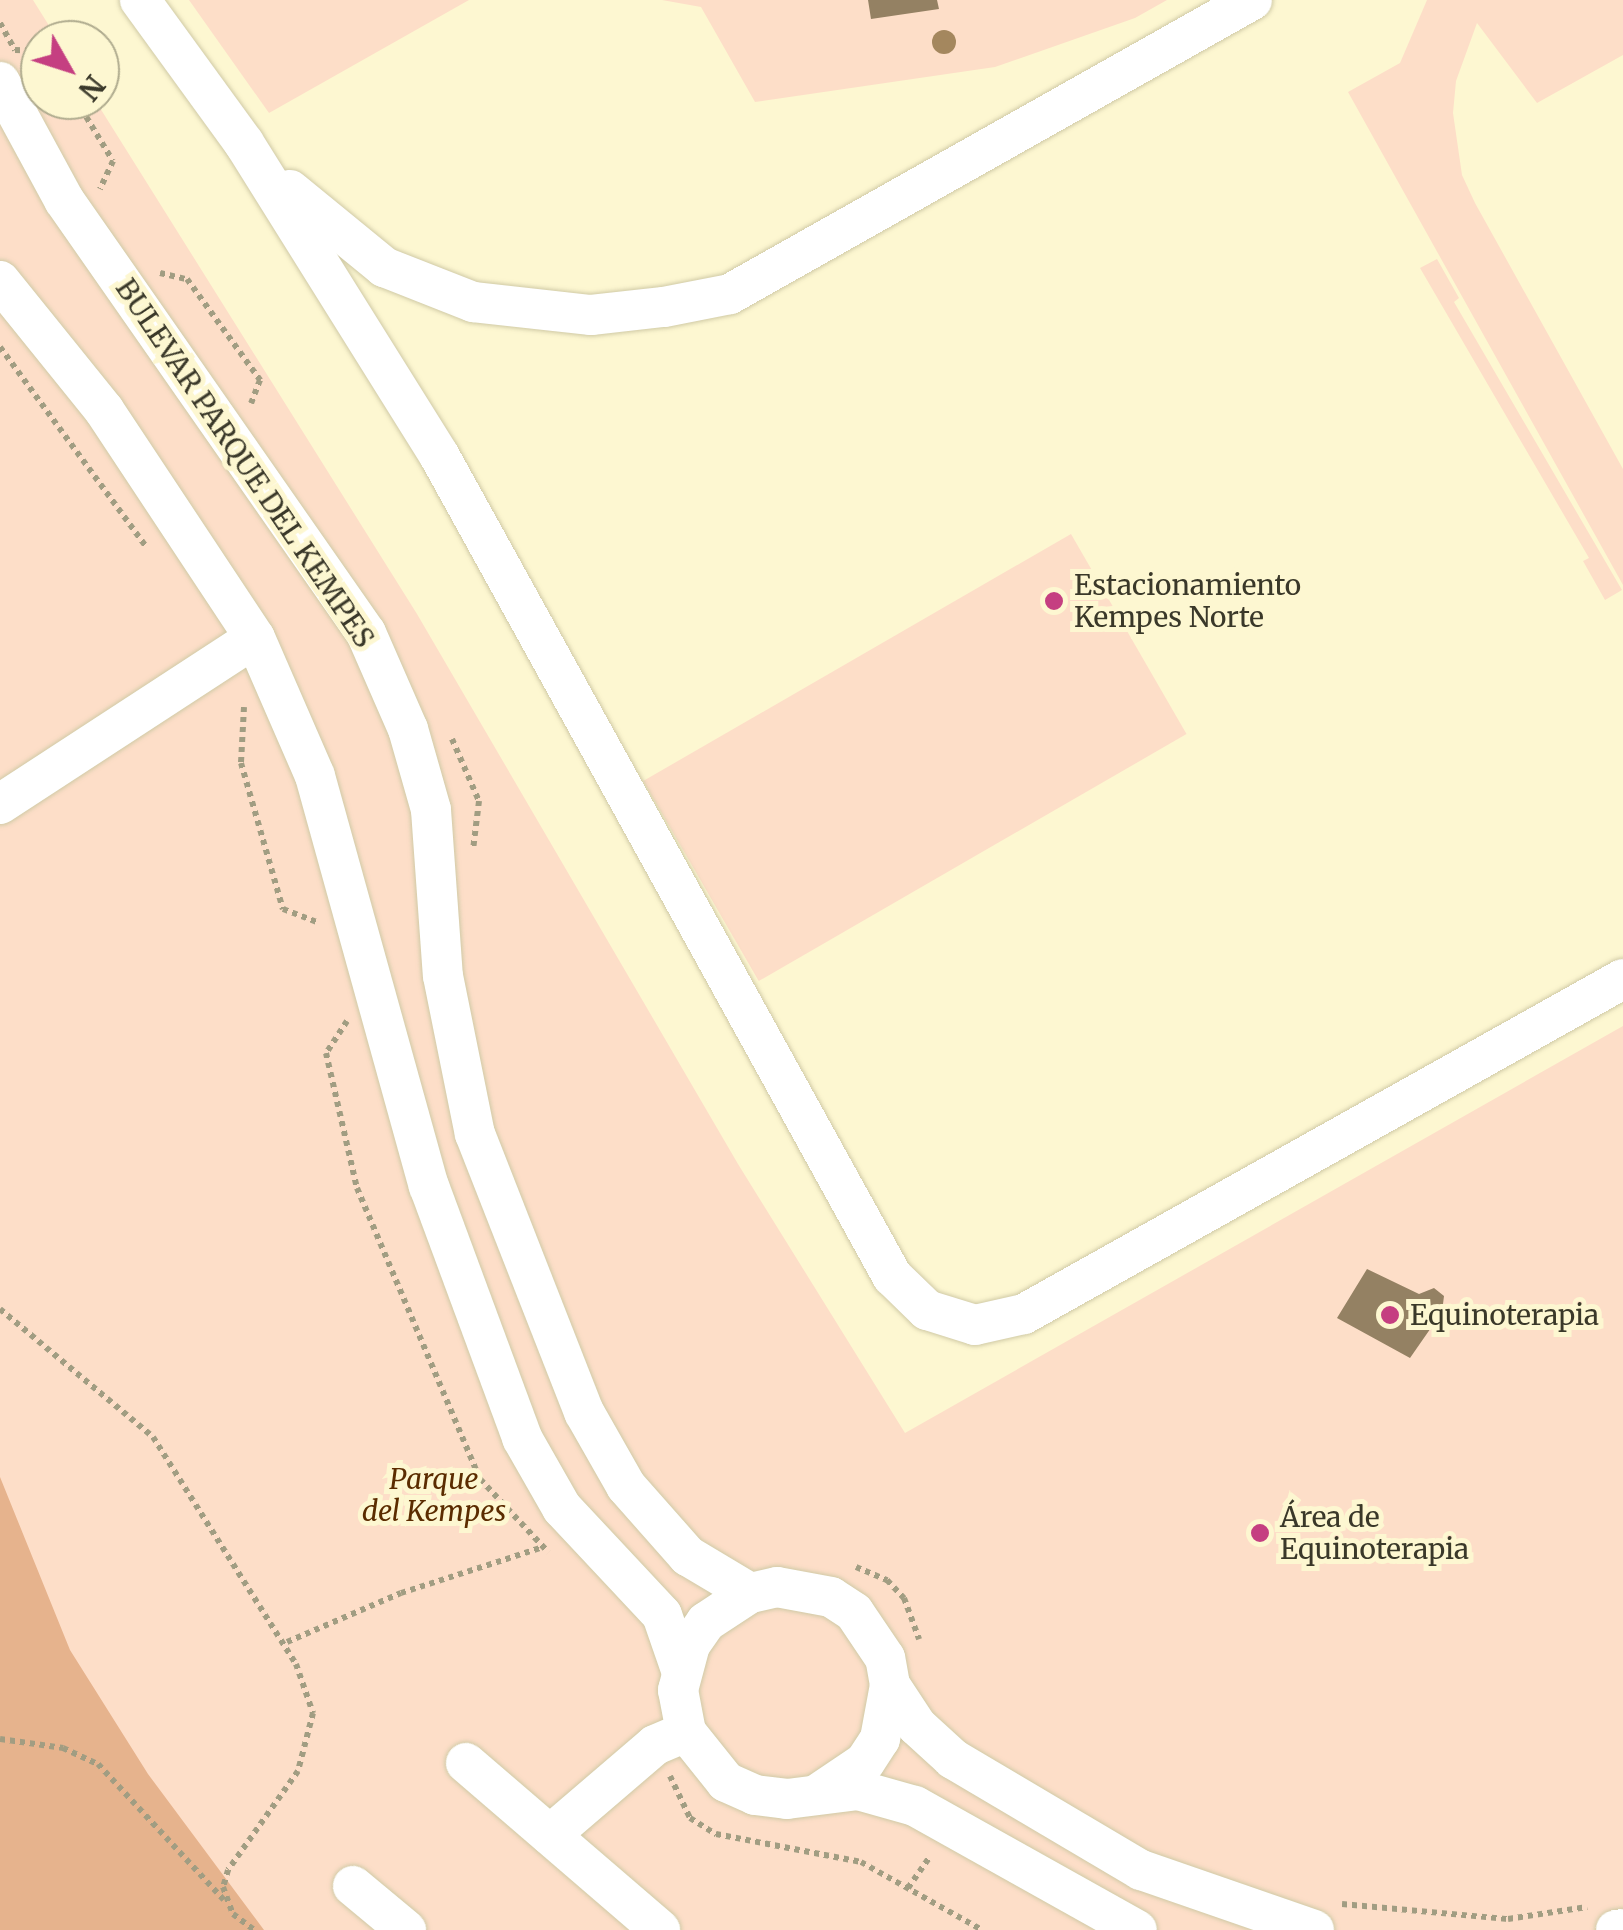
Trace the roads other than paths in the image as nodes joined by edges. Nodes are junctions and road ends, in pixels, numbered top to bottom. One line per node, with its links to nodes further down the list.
1 (140, 0): 4 (street)
2 (1252, 0): 4 (street)
3 (0, 82): 9 (street, BULEVAR PARQUE DEL KEMPES)
4 (244, 143): 8 (street)
5 (0, 281): 6 (street)
6 (255, 638): 7 (street); 10 (street)
7 (0, 804)
8 (1623, 979)
9 (750, 1593): 10 (street); 11 (street)
10 (681, 1670): 12 (street)
11 (890, 1685): 14 (street); 17 (street)
12 (686, 1732): 14 (street); 15 (street)
13 (466, 1763): 15 (street)
14 (819, 1793): 20 (street)
15 (550, 1835): 19 (street)
16 (353, 1886): 18 (street)
17 (1323, 1916)
18 (406, 1930)
19 (660, 1930)
20 (1137, 1930)

